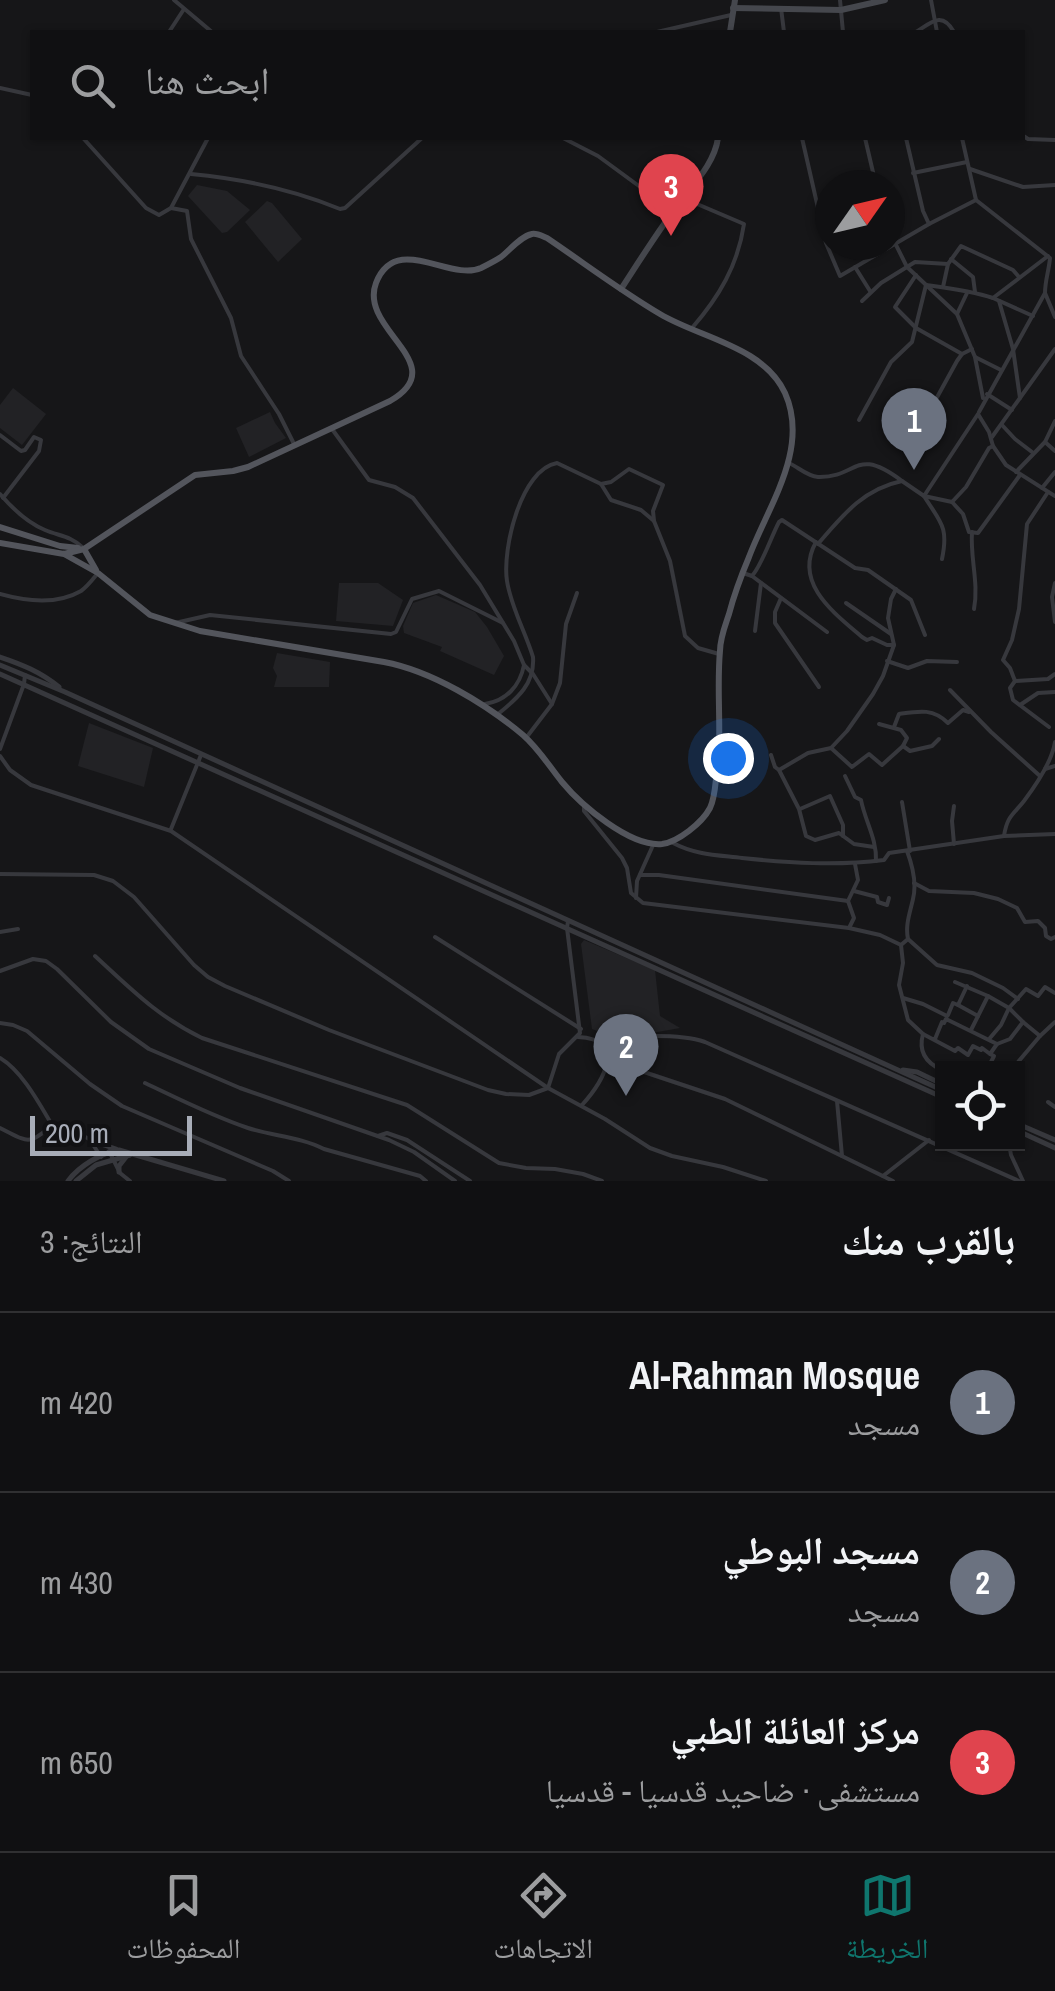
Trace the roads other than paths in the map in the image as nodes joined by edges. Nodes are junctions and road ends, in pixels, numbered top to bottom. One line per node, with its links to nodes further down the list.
1 (174, 0): 8 (street)
2 (840, 0): 9 (street)
3 (885, 0): 9 (main road)
4 (931, 0): 10 (street)
5 (806, 4): 7 (main road); 9 (main road)
6 (734, 8): 7 (main road); 13 (street)
7 (781, 8): 14 (street)
8 (184, 9): 11 (street); 12 (street)
9 (841, 10): 15 (street)
10 (934, 20): 16 (street); 17 (street); 18 (street)
11 (170, 30)
12 (210, 30)
13 (664, 30)
14 (784, 30)
15 (843, 30)
16 (919, 30)
17 (936, 30)
18 (953, 30)
19 (0, 88): 20 (street)
20 (30, 95)
21 (1025, 138): 31 (street)
22 (85, 140): 41 (street)
23 (207, 140): 36 (street)
24 (420, 140): 36 (street)
25 (568, 140): 42 (street)
26 (718, 140): 39 (main road)
27 (802, 140): 38 (street)
28 (865, 140): 33 (street)
29 (906, 140): 35 (street)
30 (962, 140): 32 (street)
31 (1055, 140)
32 (968, 162): 34 (street); 35 (street)
33 (872, 170)
34 (970, 170): 37 (street); 40 (street)
35 (914, 173): 43 (street)
36 (191, 174): 41 (street)
37 (1055, 185)
38 (815, 194)
39 (683, 198): 42 (main road); 69 (street)
40 (976, 200): 43 (street); 45 (street)
41 (172, 208): 88 (street)
42 (673, 211): 56 (main road)
43 (928, 224): 44 (street)
44 (905, 238)
45 (1051, 258): 53 (street); 60 (street)
46 (833, 260): 51 (street)
47 (868, 260): 51 (street)
48 (903, 260): 50 (street)
49 (950, 261): 50 (street); 53 (street); 55 (street); 58 (street)
50 (907, 267): 52 (street); 57 (street)
51 (855, 268): 57 (street)
52 (916, 276): 54 (street); 68 (street)
53 (1019, 277): 61 (street)
54 (926, 285): 55 (street); 65 (street); 68 (street)
55 (943, 287): 59 (street)
56 (621, 289): 69 (main road); 84 (main road)
57 (870, 292): 63 (street)
58 (975, 292): 59 (street); 61 (street)
59 (966, 293): 65 (street)
60 (1045, 294): 62 (street); 66 (street)
61 (993, 298): 64 (street)
62 (1052, 300): 67 (street)
63 (862, 301)
64 (1000, 301): 66 (street); 71 (street)
65 (957, 314): 70 (street)
66 (1033, 316): 71 (street)
67 (1055, 316)
68 (916, 328): 73 (street); 80 (street)
69 (690, 330): 92 (main road)
70 (972, 348): 73 (street); 74 (street)
71 (1013, 349): 75 (street); 77 (street)
72 (1055, 349): 77 (street)
73 (962, 354): 81 (street)
74 (975, 356): 75 (street); 76 (street)
75 (1001, 370): 76 (street)
76 (985, 397): 78 (street); 79 (street)
77 (1020, 398): 78 (street)
78 (1012, 410): 83 (street)
79 (978, 414): 86 (street); 100 (street)
80 (859, 420)
81 (924, 420)
82 (1055, 421): 87 (street)
83 (1002, 425): 86 (street); 91 (street)
84 (332, 428): 88 (main road); 123 (street)
85 (0, 435): 99 (street)
86 (992, 438): 89 (street)
87 (1045, 442): 90 (street); 91 (street)
88 (296, 446): 108 (main road)
89 (993, 446): 94 (street); 102 (street)
90 (1055, 451)
91 (1032, 452): 94 (street)
92 (788, 463): 95 (street); 112 (main road)
93 (1055, 472): 97 (street)
94 (1018, 474): 97 (street); 105 (street)
95 (902, 481): 100 (street); 107 (street)
96 (600, 484): 103 (street); 103 (street); 137 (street)
97 (1042, 488): 98 (street)
98 (1048, 492): 101 (street); 140 (street)
99 (2, 496): 108 (street)
100 (924, 496): 102 (street); 110 (street)
101 (1055, 496)
102 (952, 502): 105 (street)
103 (654, 521): 130 (street)
104 (0, 527): 108 (main road)
105 (972, 532): 121 (street)
106 (0, 543): 109 (main road)
107 (817, 543): 113 (street); 116 (street); 129 (street)
108 (84, 549): 109 (main road); 111 (main road)
109 (64, 554): 111 (main road)
110 (942, 559)
111 (98, 573): 118 (street); 124 (main road)
112 (743, 573): 113 (street); 130 (main road)
113 (752, 576): 115 (street)
114 (1055, 583): 122 (street)
115 (762, 584): 119 (street); 125 (street)
116 (896, 589): 127 (street); 128 (street)
117 (578, 593): 147 (street)
118 (0, 594)
119 (781, 598): 126 (street); 142 (street)
120 (846, 603): 127 (street)
121 (974, 609)
122 (1055, 622)
123 (503, 623): 124 (street); 135 (street)
124 (173, 624): 146 (main road)
125 (756, 630)
126 (827, 632)
127 (890, 634): 129 (street)
128 (925, 635)
129 (894, 646): 132 (street)
130 (719, 654): 176 (main road)
131 (0, 657): 144 (street)
132 (888, 662): 133 (street); 159 (street)
133 (958, 662)
134 (0, 665): 139 (street)
135 (524, 665): 137 (street); 146 (street)
136 (0, 674): 141 (street)
137 (533, 674): 147 (street); 150 (street)
138 (1055, 674): 140 (street)
139 (26, 675): 141 (street); 144 (street)
140 (1015, 681): 148 (street)
141 (24, 684): 158 (street); 162 (street)
142 (819, 686)
143 (950, 690): 149 (street)
144 (65, 692): 162 (street)
145 (1055, 692): 148 (street)
146 (477, 704): 150 (main road)
147 (552, 704): 154 (street)
148 (1020, 705): 152 (street)
149 (974, 714): 153 (street); 167 (street)
150 (496, 716): 154 (main road)
151 (879, 724): 153 (street)
152 (1049, 727)
153 (894, 728): 157 (street)
154 (526, 738): 169 (main road)
155 (939, 739): 157 (street)
156 (1055, 742): 164 (street)
157 (903, 746): 159 (street)
158 (0, 748)
159 (832, 748): 165 (street)
160 (771, 755): 165 (street)
161 (0, 756): 172 (street)
162 (200, 758): 172 (street); 190 (street)
163 (1055, 766): 164 (street)
164 (1045, 769): 167 (street)
165 (780, 770): 171 (street)
166 (846, 776): 179 (street)
167 (1040, 776): 175 (street)
168 (902, 802): 180 (street)
169 (584, 804): 177 (main road); 187 (street)
170 (954, 806): 178 (street)
171 (799, 809): 174 (street); 174 (street)
172 (171, 831): 233 (street)
173 (1055, 834): 175 (street)
174 (843, 836): 179 (street)
175 (1004, 836): 178 (street)
176 (671, 842): 177 (main road); 182 (street)
177 (654, 843): 184 (street)
178 (954, 844): 180 (street)
179 (874, 846): 181 (street)
180 (909, 851): 181 (street); 185 (street)
181 (876, 861): 182 (street)
182 (855, 863): 186 (street)
183 (0, 874): 233 (street)
184 (640, 875): 187 (street); 189 (street)
185 (914, 883): 195 (street); 196 (street)
186 (854, 890): 188 (street); 189 (street)
187 (636, 898): 192 (street)
188 (889, 898)
189 (848, 901): 192 (street)
190 (568, 924): 215 (street); 231 (street); 232 (street)
191 (18, 928): 193 (street)
192 (849, 928): 197 (street)
193 (0, 932)
194 (435, 937): 215 (street)
195 (1055, 937)
196 (908, 939): 197 (street); 200 (street)
197 (901, 945): 206 (street)
198 (95, 956): 264 (street)
199 (0, 971): 242 (street)
200 (983, 978): 203 (street); 207 (street)
201 (955, 982): 202 (street)
202 (966, 986): 203 (street); 208 (street)
203 (976, 990): 205 (street)
204 (1055, 992): 207 (street)
205 (988, 996): 209 (street); 210 (street)
206 (902, 998): 211 (street); 217 (street)
207 (1018, 999): 209 (street)
208 (958, 1005): 210 (street); 211 (street)
209 (1009, 1008): 212 (street); 221 (street)
210 (978, 1016): 216 (street)
211 (946, 1018): 216 (street); 220 (street)
212 (1023, 1022): 218 (street); 223 (street)
213 (1055, 1022): 218 (street)
214 (0, 1023): 260 (street)
215 (580, 1030): 219 (street)
216 (971, 1030): 221 (street)
217 (922, 1034): 220 (street); 229 (street)
218 (1040, 1036): 228 (street)
219 (578, 1037): 222 (street); 233 (street)
220 (935, 1039): 224 (street)
221 (989, 1039): 223 (street)
222 (601, 1043): 226 (street); 234 (street)
223 (997, 1044): 224 (street)
224 (990, 1054): 227 (street)
225 (0, 1058): 238 (street)
226 (608, 1060): 236 (street); 253 (street)
227 (992, 1061)
228 (1019, 1061)
229 (935, 1067)
230 (145, 1083): 261 (street)
231 (935, 1087)
232 (935, 1087)
233 (548, 1088): 236 (street)
234 (837, 1101): 244 (street); 253 (street)
235 (1048, 1102): 237 (street)
236 (582, 1106): 265 (street)
237 (1055, 1107)
238 (52, 1125): 239 (street); 243 (street)
239 (0, 1128)
240 (1025, 1129): 245 (street)
241 (1025, 1131): 247 (street)
242 (378, 1136): 262 (street); 263 (street)
243 (90, 1140): 246 (street); 252 (street)
244 (929, 1140): 256 (street); 267 (street)
245 (1055, 1140)
246 (101, 1144): 248 (street); 250 (street)
247 (1055, 1148)
248 (119, 1150): 250 (street); 251 (street)
249 (1010, 1151): 267 (street)
250 (110, 1152): 252 (street); 254 (street)
251 (130, 1155): 254 (street); 255 (street); 259 (street)
252 (100, 1156): 254 (street); 257 (street)
253 (842, 1156): 256 (street)
254 (111, 1161): 255 (street); 257 (street)
255 (119, 1172): 258 (street)
256 (883, 1176): 266 (street)
257 (72, 1181)
258 (130, 1181)
259 (224, 1181)
260 (288, 1181)
261 (426, 1181)
262 (455, 1181)
263 (470, 1181)
264 (602, 1181)
265 (766, 1181)
266 (893, 1181)
267 (1021, 1181)

